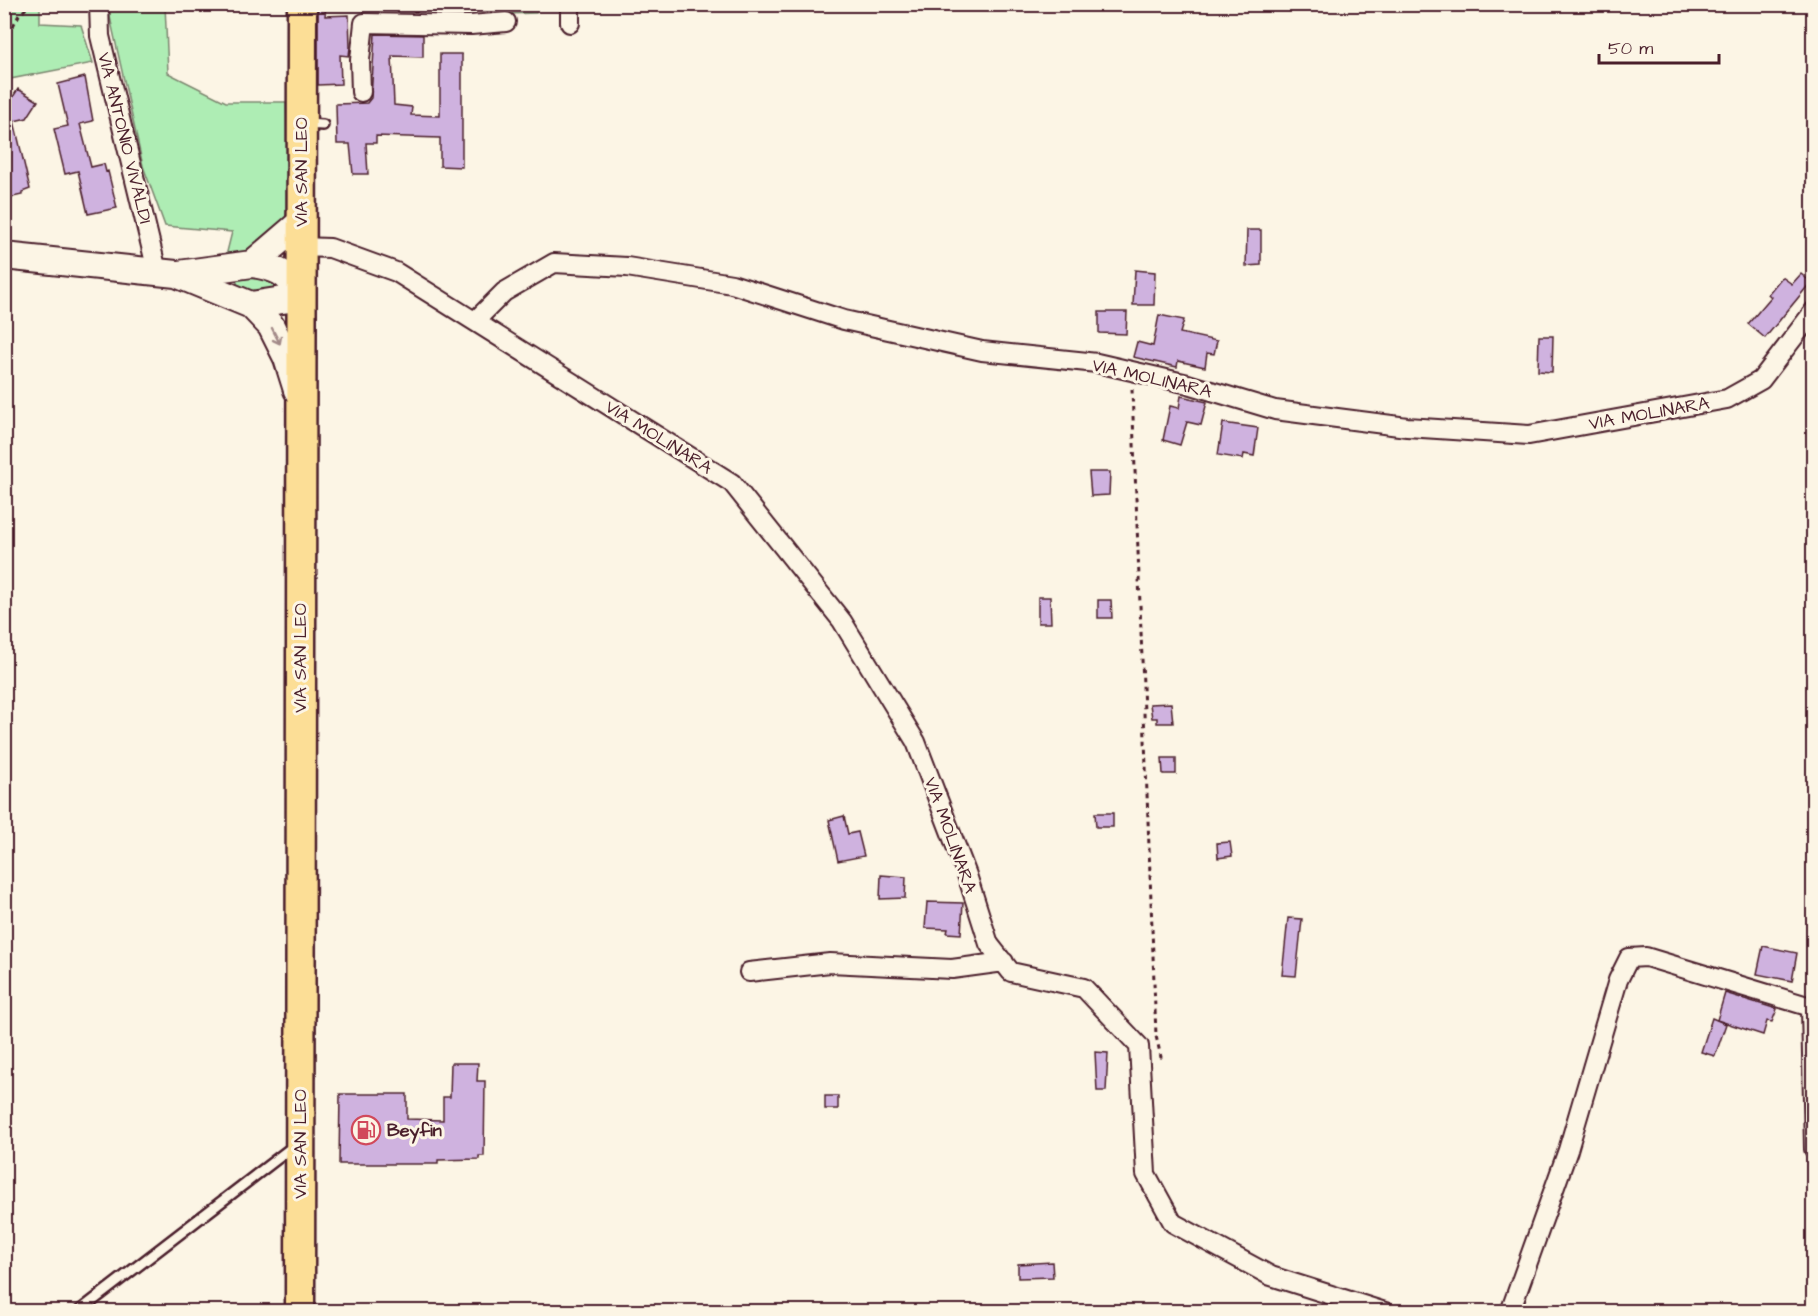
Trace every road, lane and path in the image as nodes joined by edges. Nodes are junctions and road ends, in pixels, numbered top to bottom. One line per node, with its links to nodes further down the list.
1 (31, 4): 7 (path)
2 (99, 4): 12 (street, VIA ANTONIO VIVALDI)
3 (302, 4): 9 (main road, VIA SAN LEO)
4 (570, 4): 6 (street)
5 (506, 22): 8 (street)
6 (570, 23)
7 (4, 42)
8 (361, 92)
9 (301, 235): 11 (street); 13 (main road, VIA SAN LEO); 16 (street, VIA MOLINARA)
10 (4, 256): 12 (street)
11 (252, 264): 12 (street); 13 (street)
12 (166, 273): 14 (street)
13 (301, 293): 14 (street); 18 (main road, VIA SAN LEO)
14 (251, 305): 18 (street, one-way to 18)
15 (1814, 311): 17 (street, VIA MOLINARA)
16 (475, 321): 17 (street, VIA MOLINARA); 19 (street, VIA MOLINARA)
17 (1132, 371): 22 (path)
18 (301, 402): 23 (main road, VIA SAN LEO)
19 (1004, 963): 20 (street); 22 (street, VIA MOLINARA)
20 (749, 972)
21 (1812, 1008): 24 (street); 28 (street)
22 (1138, 1063): 27 (street, VIA MOLINARA)
23 (300, 1142): 25 (lane); 26 (main road, VIA SAN LEO)
24 (1814, 1149)
25 (78, 1311)
26 (300, 1311)
27 (1385, 1311)
28 (1510, 1311)

